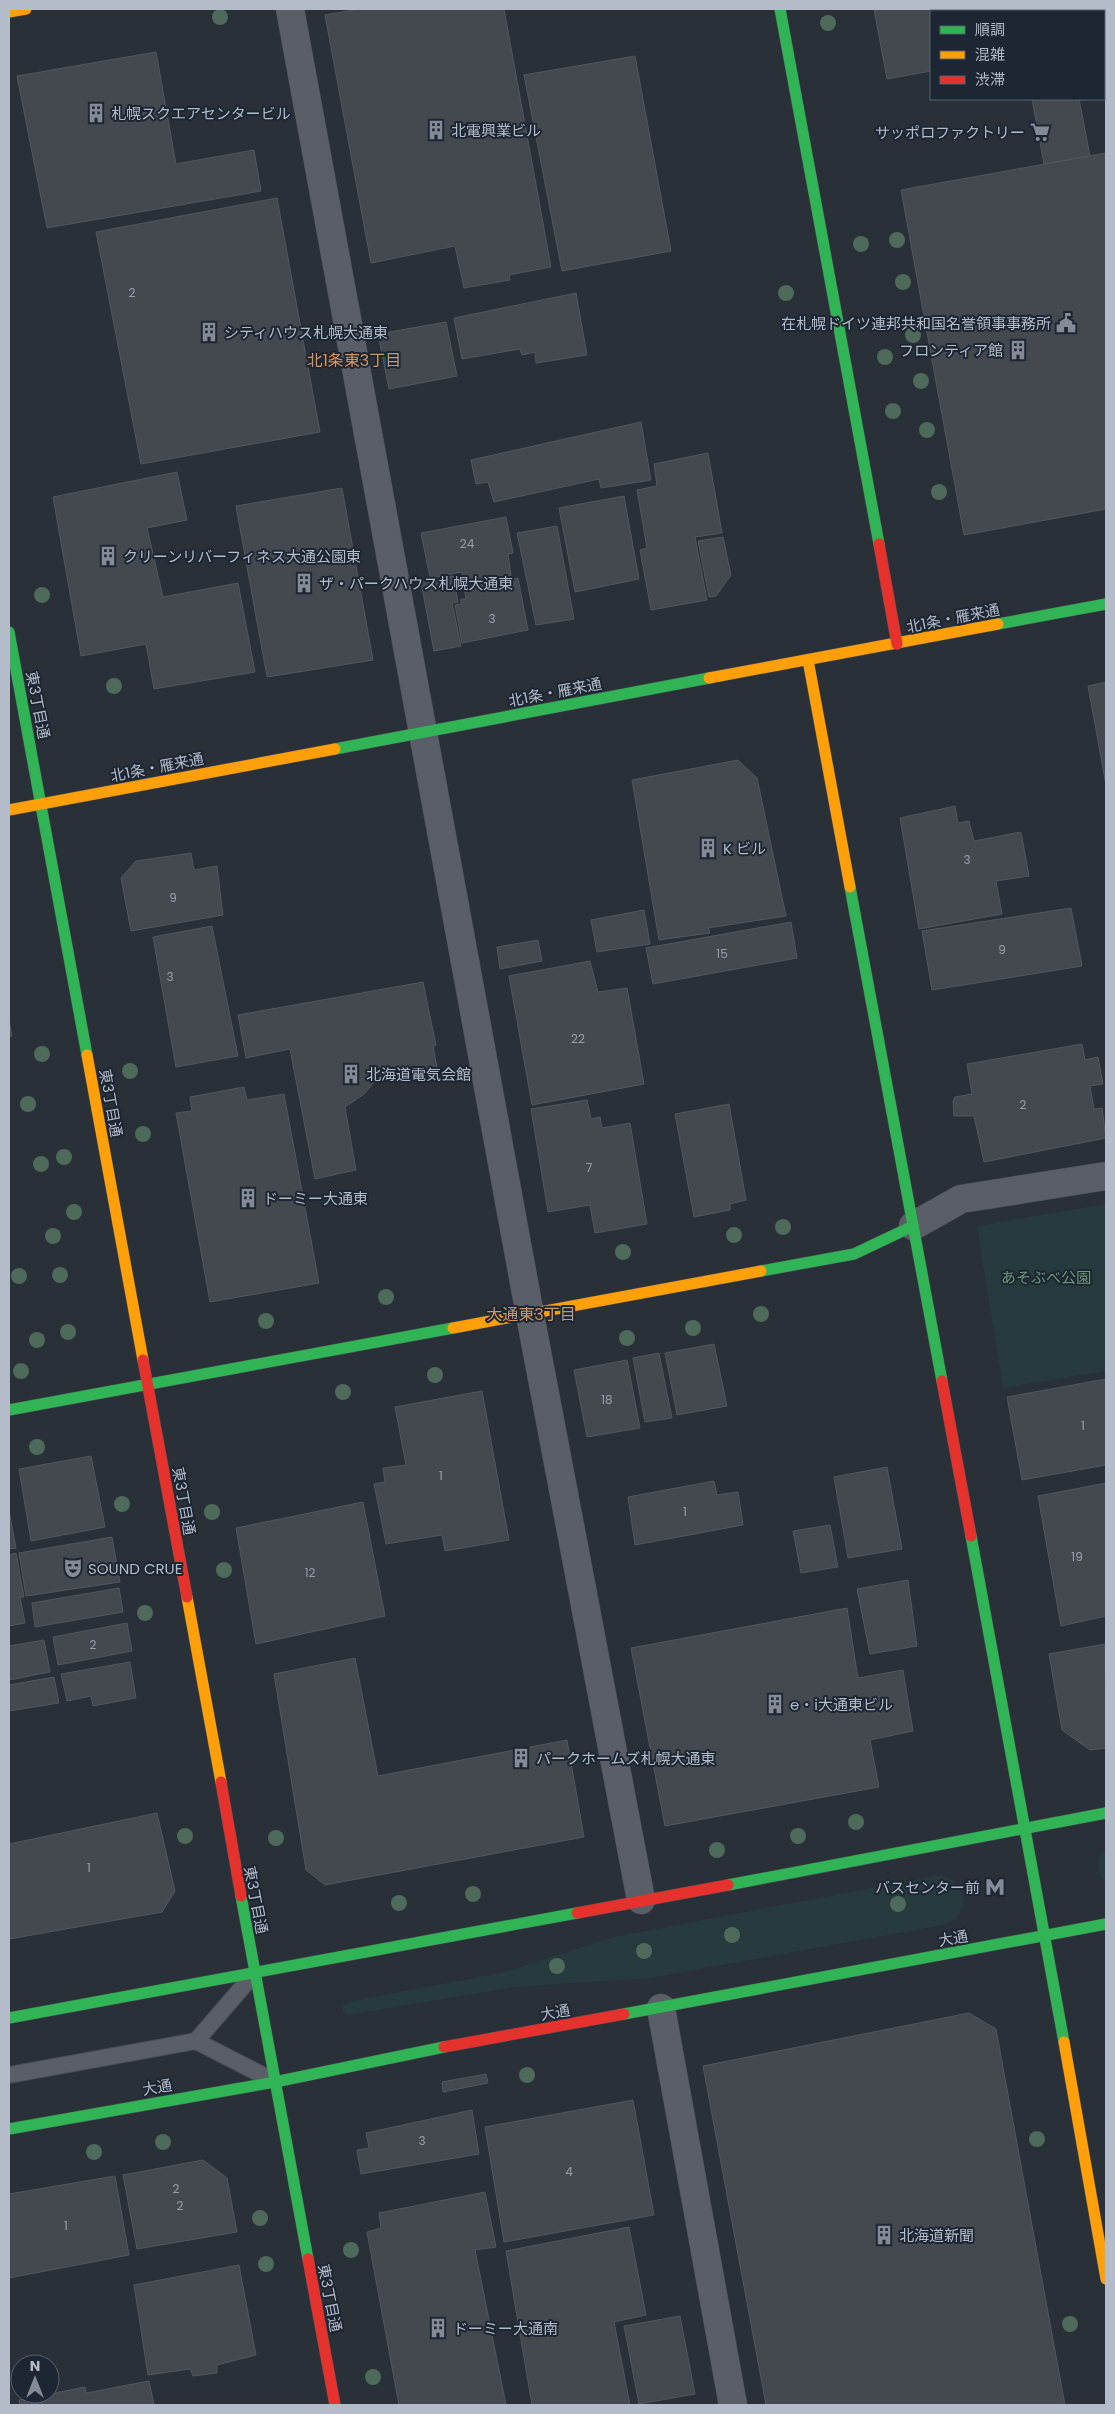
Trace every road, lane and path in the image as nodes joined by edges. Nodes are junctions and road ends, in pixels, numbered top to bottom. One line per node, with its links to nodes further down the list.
1 (26, 9): 4 (main road)
2 (290, 9): 9 (street)
3 (780, 9): 7 (main road)
4 (9, 12)
5 (1106, 604): 7 (main road, 北1条・雁来通)
6 (9, 632): 10 (main road, 東3丁目通)
7 (897, 644): 8 (main road, 北1条・雁来通)
8 (808, 660): 9 (main road, 北1条・雁来通); 13 (main road)
9 (423, 732): 10 (main road, 北1条・雁来通); 14 (street)
10 (41, 804): 11 (main road, 北1条・雁来通); 15 (main road, 東3丁目通)
11 (9, 810)
12 (1106, 1176): 13 (street)
13 (913, 1226): 14 (main road); 18 (main road)
14 (530, 1315): 15 (main road); 19 (street)
15 (147, 1384): 16 (main road); 22 (main road, 東3丁目通)
16 (9, 1410)
17 (1106, 1813): 18 (main road)
18 (1025, 1828): 19 (main road); 21 (main road)
19 (641, 1900): 22 (main road)
20 (1106, 1924): 21 (main road, 大通)
21 (1044, 1936): 23 (main road, 大通); 29 (main road)
22 (255, 1974): 24 (main road); 25 (lane); 27 (main road, 東3丁目通)
23 (661, 2008): 27 (main road, 大通); 31 (street)
24 (9, 2018)
25 (196, 2041): 26 (lane); 27 (lane)
26 (9, 2075)
27 (275, 2082): 28 (main road, 大通); 30 (main road, 東3丁目通)
28 (9, 2129)
29 (1106, 2279)
30 (335, 2405)
31 (733, 2405)

